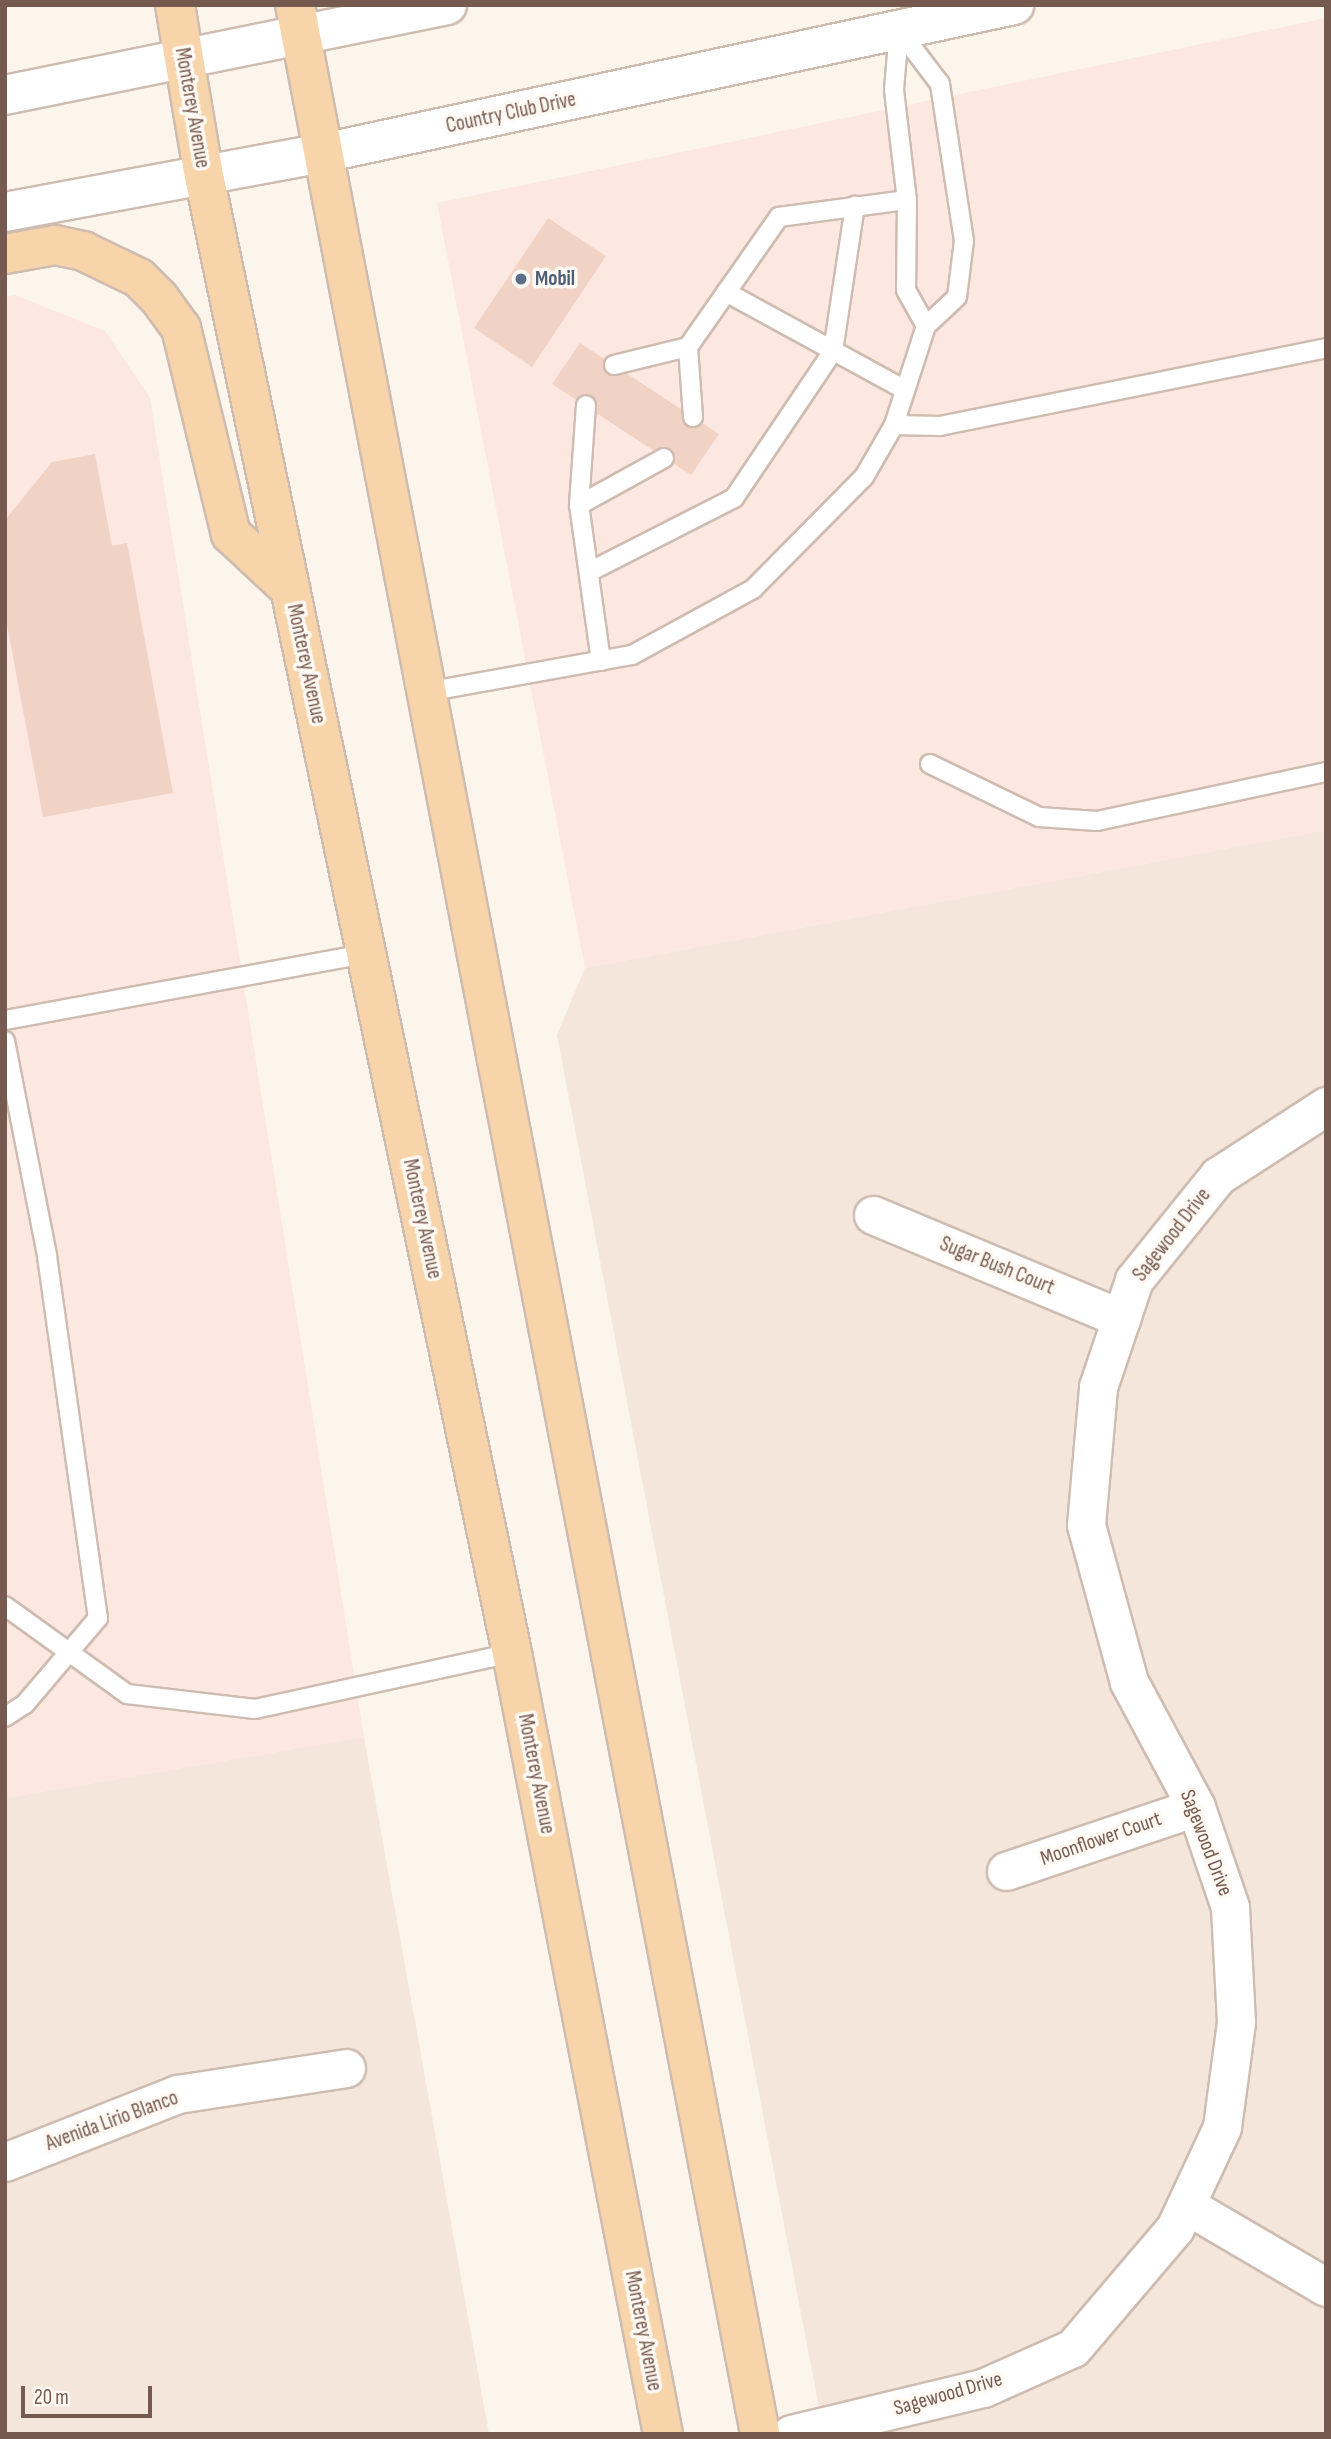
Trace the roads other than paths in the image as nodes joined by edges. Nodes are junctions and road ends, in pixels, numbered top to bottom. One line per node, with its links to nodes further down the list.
1 (175, 5): 6 (main road, Monterey Avenue)
2 (447, 5): 4 (main road)
3 (1014, 5): 5 (main road, Country Club Drive)
4 (297, 20): 6 (main road); 8 (main road)
5 (899, 30): 8 (main road, Country Club Drive); 10 (lane); 15 (lane)
6 (183, 58): 7 (main road); 9 (main road, Monterey Avenue)
7 (5, 95)
8 (323, 153): 9 (main road, Country Club Drive); 29 (main road)
9 (204, 176): 12 (main road, Country Club Drive); 27 (main road, Monterey Avenue)
10 (907, 200): 11 (lane); 15 (lane)
11 (855, 206): 14 (lane); 18 (lane)
12 (5, 212)
13 (5, 254): 27 (main road)
14 (726, 292): 16 (lane); 18 (lane)
15 (926, 326): 20 (lane)
16 (688, 347): 19 (lane); 22 (lane)
17 (1326, 348): 23 (lane)
18 (833, 351): 20 (lane); 26 (lane)
19 (614, 365)
20 (905, 390): 23 (lane)
21 (586, 405): 25 (lane)
22 (692, 417)
23 (894, 425): 28 (lane)
24 (664, 458): 25 (lane)
25 (579, 505): 26 (lane)
26 (589, 572): 28 (lane)
27 (290, 589): 32 (main road, Monterey Avenue)
28 (601, 661): 29 (lane)
29 (426, 692): 49 (main road)
30 (930, 764): 31 (lane)
31 (1326, 772)
32 (366, 954): 33 (lane); 40 (main road, Monterey Avenue)
33 (5, 1020)
34 (5, 1041): 39 (lane)
35 (1326, 1106): 37 (street, Sagewood Drive)
36 (873, 1215): 37 (street, Sugar Bush Court)
37 (1121, 1318): 42 (street, Sagewood Drive)
38 (5, 1606): 39 (lane)
39 (68, 1651): 40 (lane); 41 (lane)
40 (512, 1653): 48 (main road, Monterey Avenue)
41 (5, 1717)
42 (1196, 1807): 43 (street, Moonflower Court); 46 (street, Sagewood Drive)
43 (1006, 1871)
44 (346, 2068): 45 (street, Avenida Lirio Blanco)
45 (5, 2162)
46 (1186, 2205): 47 (street); 50 (street, Sagewood Drive)
47 (1326, 2287)
48 (663, 2434)
49 (760, 2434)
50 (791, 2434)

